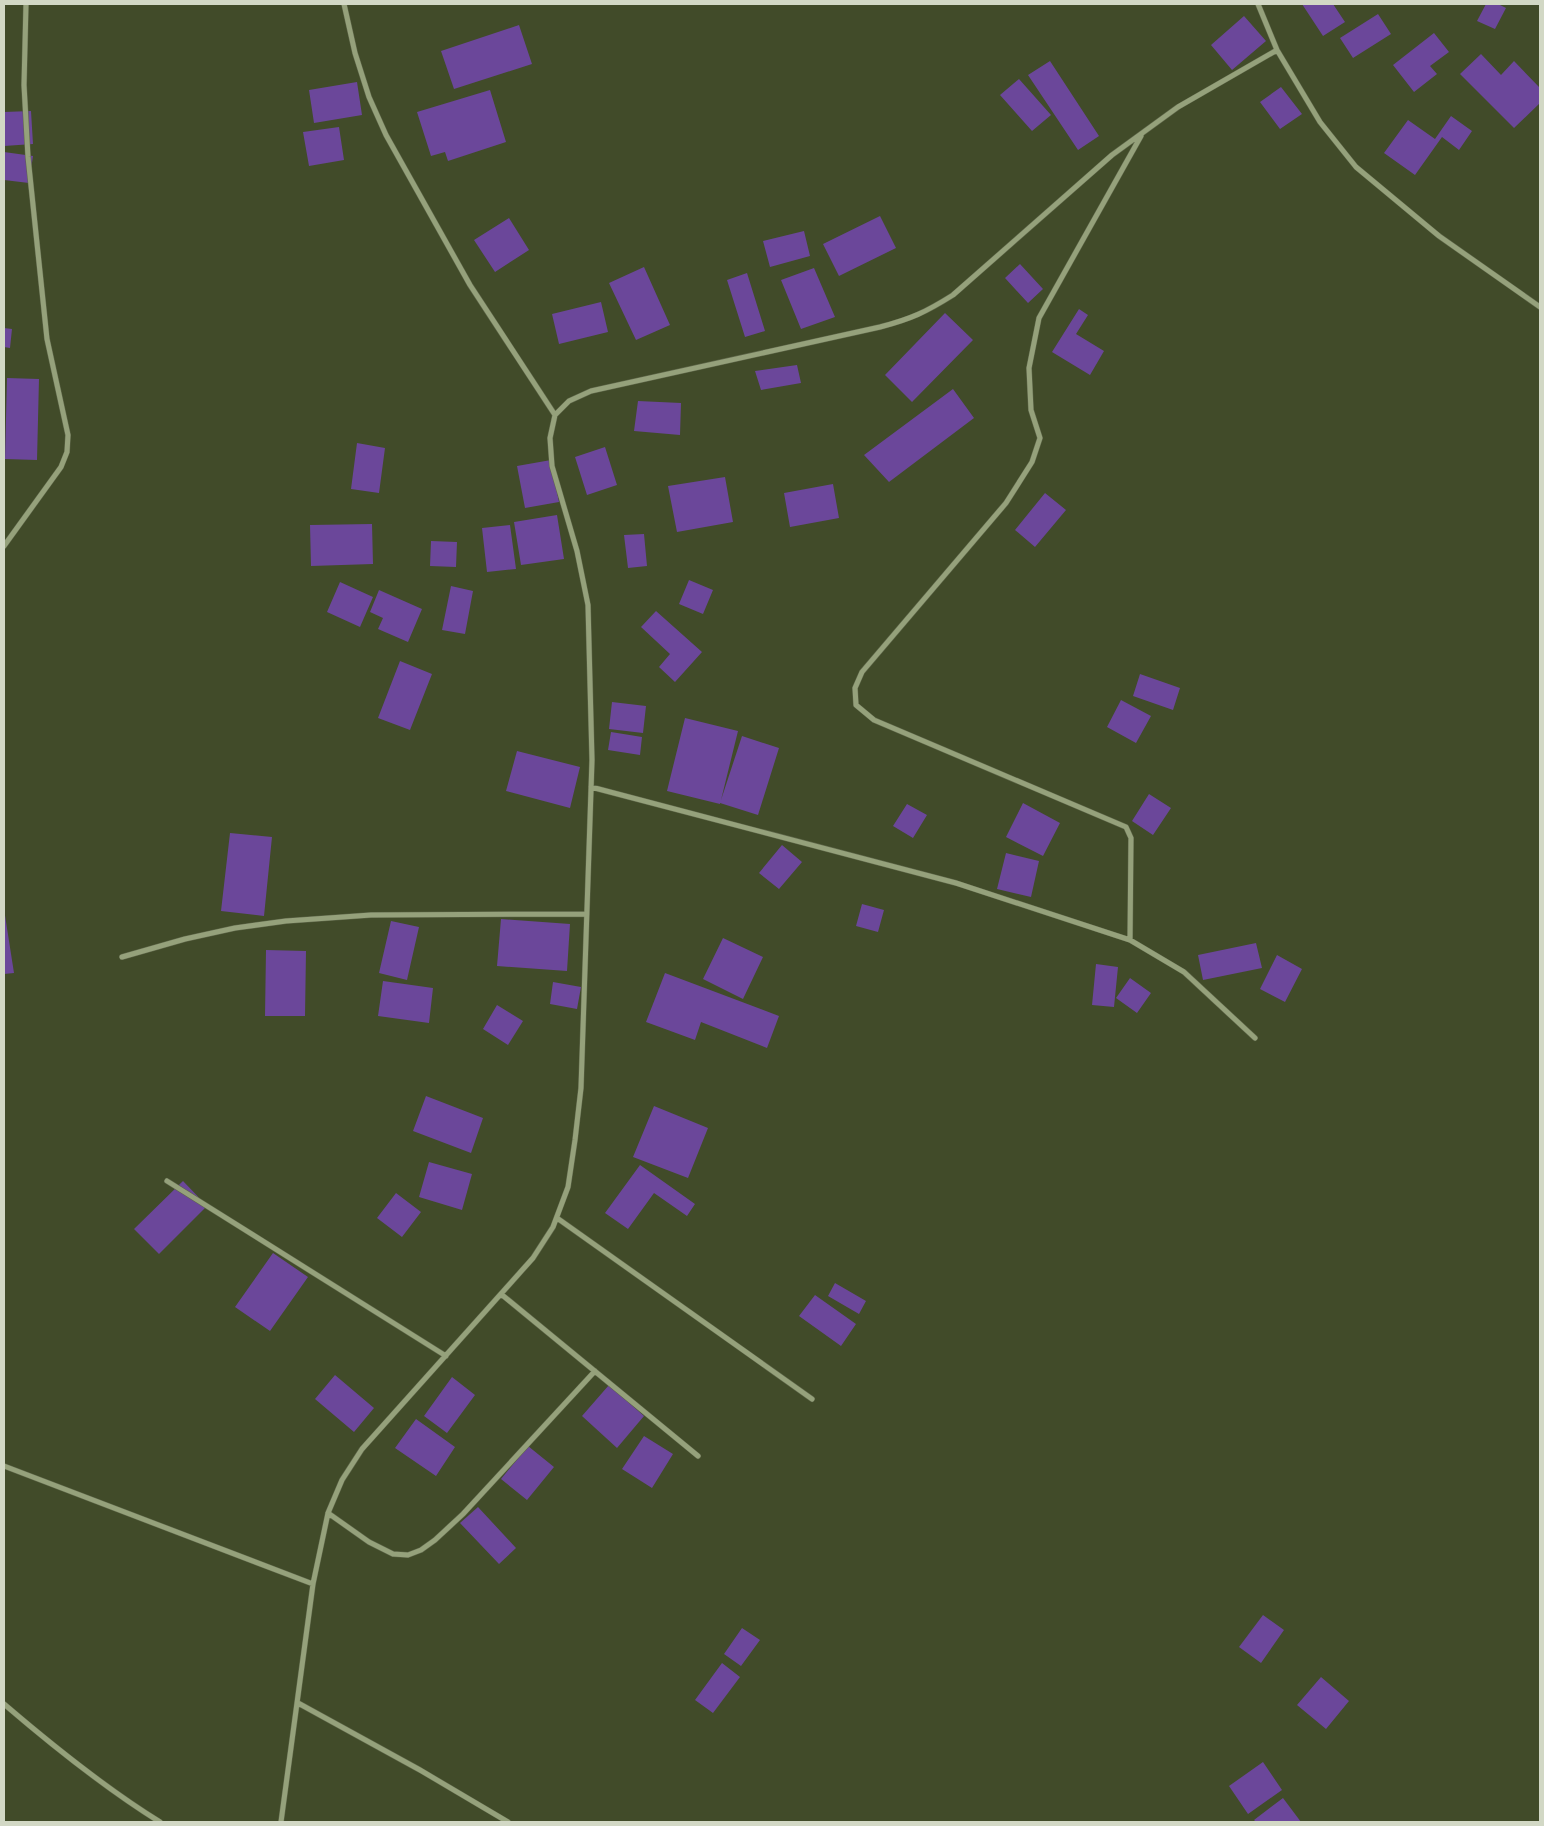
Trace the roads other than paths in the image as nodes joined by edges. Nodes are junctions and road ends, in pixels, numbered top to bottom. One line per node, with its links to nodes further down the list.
1 (26, 4): 8 (street)
2 (344, 4): 7 (street)
3 (1258, 4): 4 (street)
4 (1276, 50): 5 (street); 6 (street)
5 (1142, 134): 7 (street); 11 (street)
6 (1540, 307)
7 (555, 415): 9 (street)
8 (4, 546)
9 (591, 787): 10 (street); 11 (street)
10 (587, 914): 12 (street); 15 (street)
11 (1130, 940): 13 (street)
12 (122, 957)
13 (1255, 1038)
14 (167, 1181): 17 (street)
15 (557, 1218): 16 (street); 19 (street)
16 (501, 1294): 17 (street); 18 (street)
17 (446, 1356): 22 (street)
18 (595, 1371): 20 (street); 22 (street)
19 (812, 1400)
20 (698, 1456)
21 (4, 1466): 23 (street)
22 (328, 1513): 23 (street)
23 (313, 1584): 24 (street)
24 (298, 1703): 27 (street); 28 (street)
25 (4, 1704): 26 (street)
26 (160, 1822)
27 (281, 1822)
28 (508, 1822)

